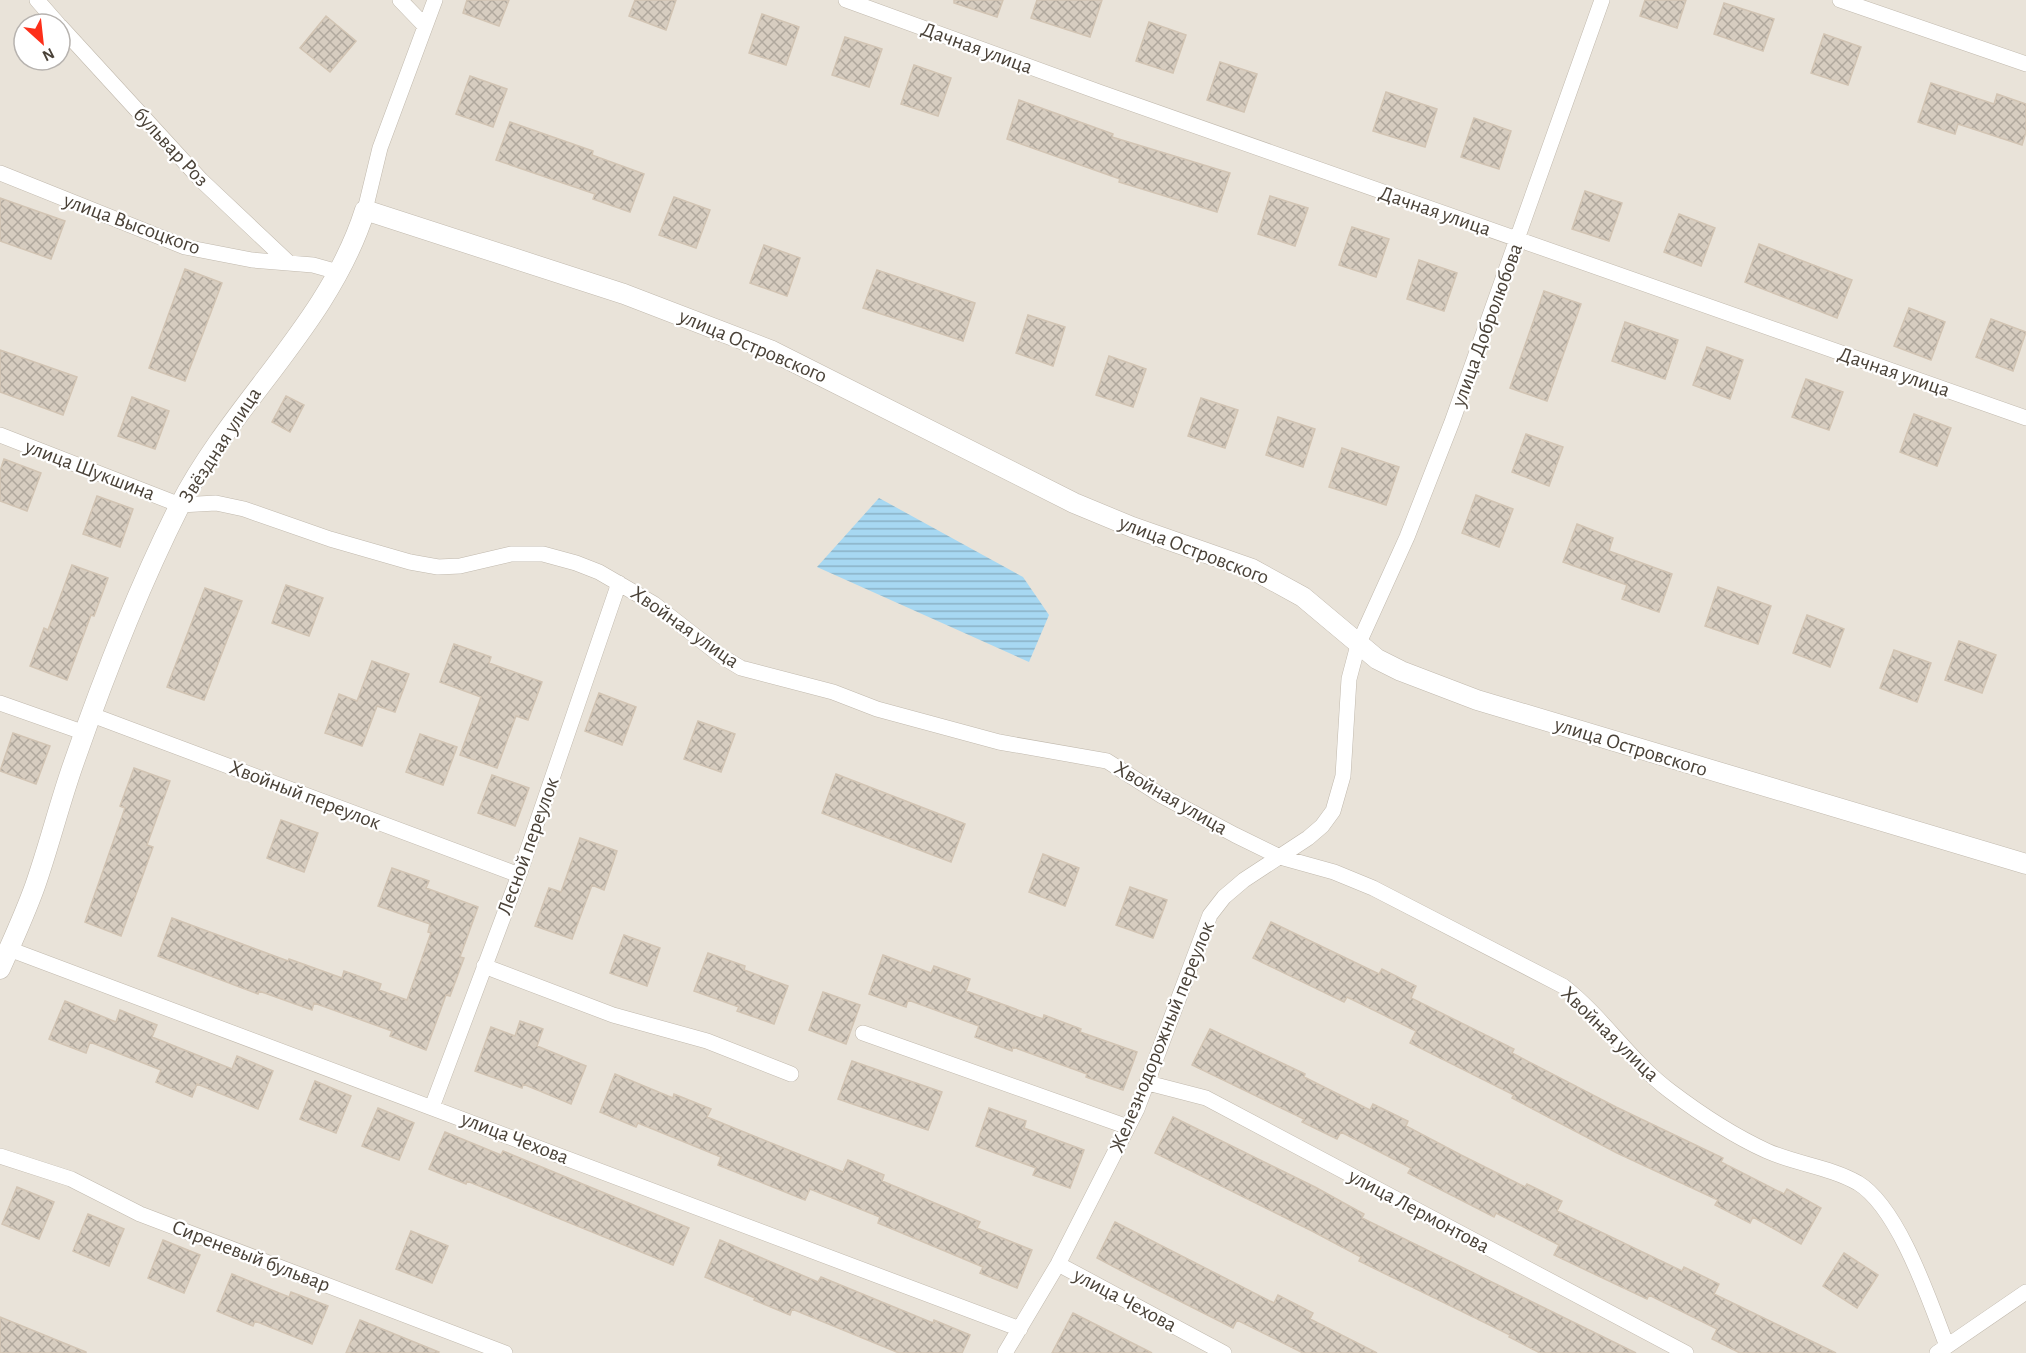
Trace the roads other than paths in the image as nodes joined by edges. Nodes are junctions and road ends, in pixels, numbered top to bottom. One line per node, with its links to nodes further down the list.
1 (37, 0): 7 (street, бульвар Роз)
2 (400, 0): 8 (street)
3 (435, 0): 8 (street, Звёздная улица)
4 (846, 0): 13 (street, Дачная улица)
5 (1602, 0): 13 (street, улица Добролюбова)
6 (1840, 0): 10 (street)
7 (48, 12)
8 (425, 26): 12 (street, Звёздная улица)
9 (72, 39): 14 (street, бульвар Роз)
10 (2026, 64)
11 (0, 173): 14 (street, улица Высоцкого)
12 (365, 210): 15 (street, Звёздная улица); 20 (street, улица Островского)
13 (1518, 240): 16 (street, Дачная улица); 20 (street, улица Добролюбова)
14 (288, 262): 15 (street, улица Высоцкого)
15 (338, 272): 18 (street, Звёздная улица)
16 (2026, 418)
17 (0, 435): 18 (street, улица Шукшина)
18 (180, 505): 19 (street, Хвойная улица); 22 (street, Звёздная улица)
19 (619, 583): 24 (street, Хвойная улица); 26 (street, Лесной переулок)
20 (1358, 645): 24 (street, Железнодорожный переулок); 25 (street, улица Островского)
21 (0, 703): 23 (street)
22 (92, 715): 23 (street, Звёздная улица); 26 (street, Хвойный переулок)
23 (84, 734): 27 (street, Звёздная улица)
24 (1280, 857): 32 (street, Железнодорожный переулок); 39 (street, Хвойная улица)
25 (2026, 864)
26 (519, 875): 28 (street, Лесной переулок)
27 (9, 949): 29 (street, Звёздная улица); 33 (street, улица Чехова)
28 (484, 966): 31 (street); 33 (street, Лесной переулок)
29 (0, 969)
30 (863, 1033): 34 (street)
31 (791, 1074)
32 (1148, 1083): 34 (street, Железнодорожный переулок); 43 (street, улица Лермонтова)
33 (432, 1107): 38 (street, улица Чехова)
34 (1128, 1128): 36 (street, Железнодорожный переулок)
35 (0, 1156): 40 (street, Сиреневый бульвар)
36 (1058, 1264): 38 (street, Железнодорожный переулок); 42 (street, улица Чехова)
37 (2026, 1292): 39 (street)
38 (1020, 1329): 41 (street, Железнодорожный переулок)
39 (1942, 1349)
40 (505, 1353)
41 (1005, 1353)
42 (1224, 1353)
43 (1686, 1353)

